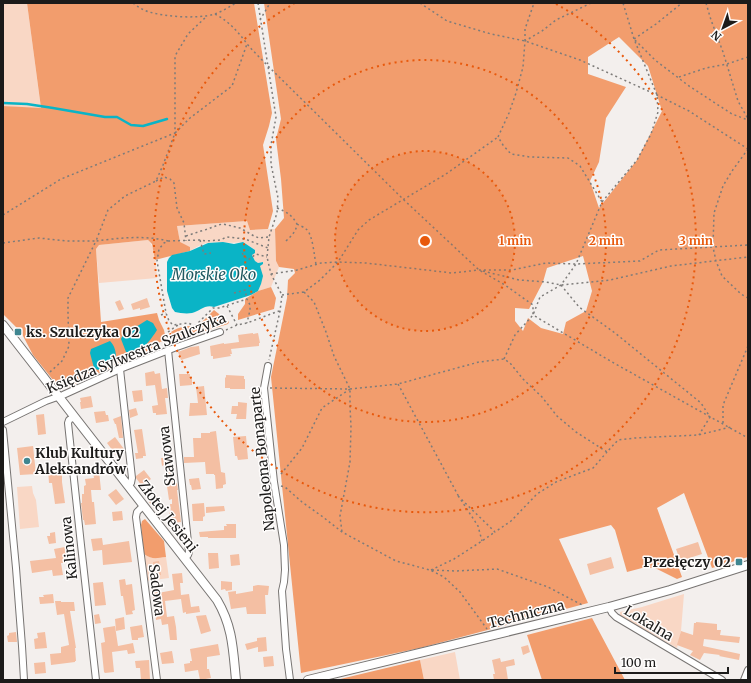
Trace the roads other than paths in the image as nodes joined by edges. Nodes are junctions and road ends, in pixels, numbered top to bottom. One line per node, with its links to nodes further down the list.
1 (3, 325): 6 (street, Złotej Jesieni)
2 (220, 332): 3 (street, Księdza Sylwestra Szulczyka)
3 (168, 350): 5 (street, Księdza Sylwestra Szulczyka); 12 (street, Stawowa)
4 (268, 366): 20 (street, Napoleona Bonaparte)
5 (120, 369): 6 (street, Księdza Sylwestra Szulczyka); 10 (street)
6 (59, 397): 7 (street, Złotej Jesieni); 8 (street, Księdza Sylwestra Szulczyka)
7 (74, 416): 10 (street, Złotej Jesieni); 17 (street, Kalinowa)
8 (3, 422)
9 (3, 430): 16 (street)
10 (128, 486): 11 (street, Złotej Jesieni)
11 (143, 506): 12 (street, Złotej Jesieni); 18 (street, Sadowa)
12 (184, 558): 19 (street, Złotej Jesieni)
13 (748, 565): 14 (street, Techniczna)
14 (609, 607): 21 (street, Techniczna); 22 (street, Lokalna)
15 (748, 670): 23 (street)
16 (24, 680)
17 (96, 680)
18 (157, 680)
19 (236, 680)
20 (290, 680)
21 (308, 680)
22 (722, 680)
23 (744, 680)

